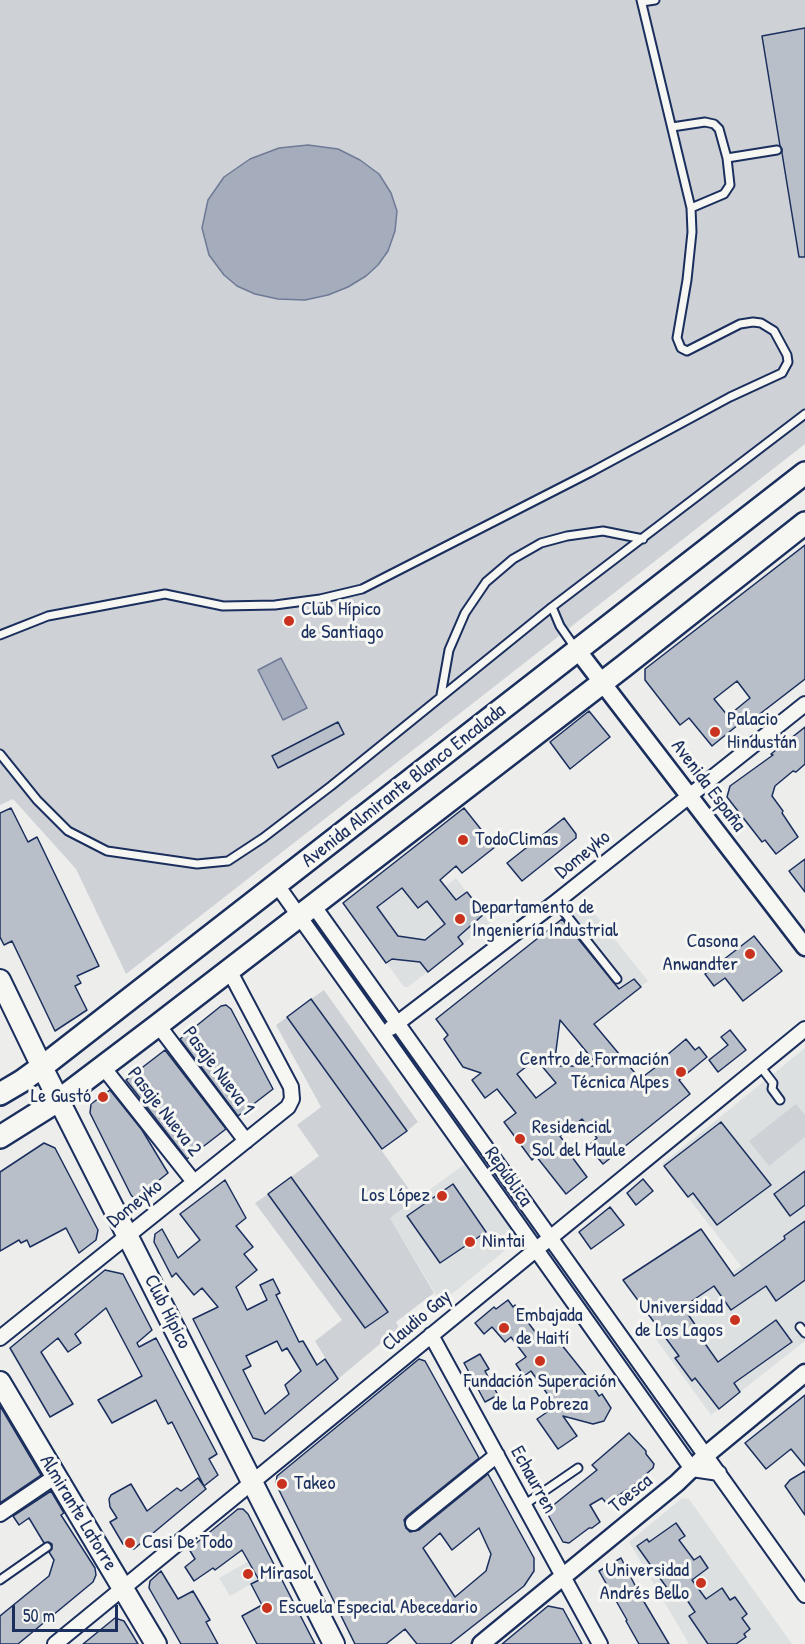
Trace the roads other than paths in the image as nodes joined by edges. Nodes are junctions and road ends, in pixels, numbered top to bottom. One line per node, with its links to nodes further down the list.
1 (655, 0): 2 (lane)
2 (642, 1): 3 (lane)
3 (672, 127): 5 (lane); 6 (lane)
4 (777, 150): 5 (lane)
5 (727, 158): 6 (lane)
6 (691, 208): 12 (lane)
7 (805, 414): 10 (lane)
8 (805, 473): 13 (main road, Avenida Almirante Blanco Encalada)
9 (805, 523): 14 (main road, Avenida Almirante Blanco Encalada)
10 (643, 539): 11 (lane); 15 (lane)
11 (552, 607): 13 (lane); 15 (lane)
12 (0, 635)
13 (578, 651): 14 (street, Avenida España); 19 (main road, Avenida Almirante Blanco Encalada)
14 (602, 683): 18 (street, Avenida España); 21 (main road, Avenida Almirante Blanco Encalada)
15 (441, 696): 17 (lane)
16 (805, 704): 18 (street, Domeyko)
17 (0, 754)
18 (689, 795): 20 (street, Domeyko); 22 (street, Avenida España)
19 (277, 885): 21 (street, República); 31 (main road, Avenida Almirante Blanco Encalada)
20 (556, 902): 24 (lane); 26 (street, Domeyko)
21 (306, 911): 23 (main road, Avenida Almirante Blanco Encalada); 26 (street, República); 29 (street, República)
22 (805, 947)
23 (229, 970): 27 (main road, Avenida Almirante Blanco Encalada); 37 (street, Domeyko)
24 (617, 979)
25 (0, 980): 31 (main road, Club Hípico)
26 (397, 1023): 29 (street, Domeyko); 40 (street, República)
27 (158, 1025): 32 (main road, Avenida Almirante Blanco Encalada); 37 (street, Pasaje Nueva 1)
28 (805, 1029): 30 (street, Claudio Gay)
29 (383, 1035): 41 (street, República)
30 (760, 1066): 35 (lane); 40 (street, Claudio Gay)
31 (42, 1067): 33 (main road, Avenida Almirante Blanco Encalada); 34 (main road, Club Hípico)
32 (103, 1067): 34 (main road, Avenida Almirante Blanco Encalada); 38 (street, Pasaje Nueva 2)
33 (0, 1094)
34 (59, 1100): 36 (main road, Avenida Almirante Blanco Encalada); 39 (main road, Club Hípico)
35 (780, 1100)
36 (0, 1137)
37 (246, 1141): 38 (street, Domeyko)
38 (194, 1182): 39 (street, Domeyko)
39 (128, 1234): 45 (street, Domeyko); 54 (main road, Club Hípico)
40 (550, 1237): 41 (street, Claudio Gay); 49 (street, República)
41 (536, 1249): 44 (street, Claudio Gay); 51 (street, República)
42 (800, 1327): 43 (lane)
43 (805, 1333)
44 (431, 1335): 48 (street, Echaurren); 54 (street, Claudio Gay)
45 (0, 1338)
46 (805, 1373): 49 (street, Toesca)
47 (0, 1382): 53 (main road, Almirante Latorre)
48 (496, 1455): 55 (street, Echaurren); 57 (street)
49 (706, 1455): 51 (street, Toesca); 52 (street, República)
50 (578, 1468): 55 (lane)
51 (692, 1469): 52 (street); 59 (street, Toesca)
52 (719, 1473): 62 (street, República)
53 (56, 1476): 56 (street); 61 (main road, Almirante Latorre)
54 (253, 1481): 61 (street, Claudio Gay); 65 (main road, Club Hípico)
55 (524, 1505): 59 (street, Echaurren)
56 (0, 1514)
57 (413, 1523)
58 (46, 1547): 60 (lane)
59 (564, 1576): 66 (street, Toesca); 67 (street, Echaurren)
60 (0, 1580)
61 (123, 1588): 63 (street, Claudio Gay); 64 (main road, Almirante Latorre)
62 (805, 1595)
63 (55, 1644)
64 (156, 1644)
65 (334, 1644)
66 (481, 1644)
67 (600, 1644)

